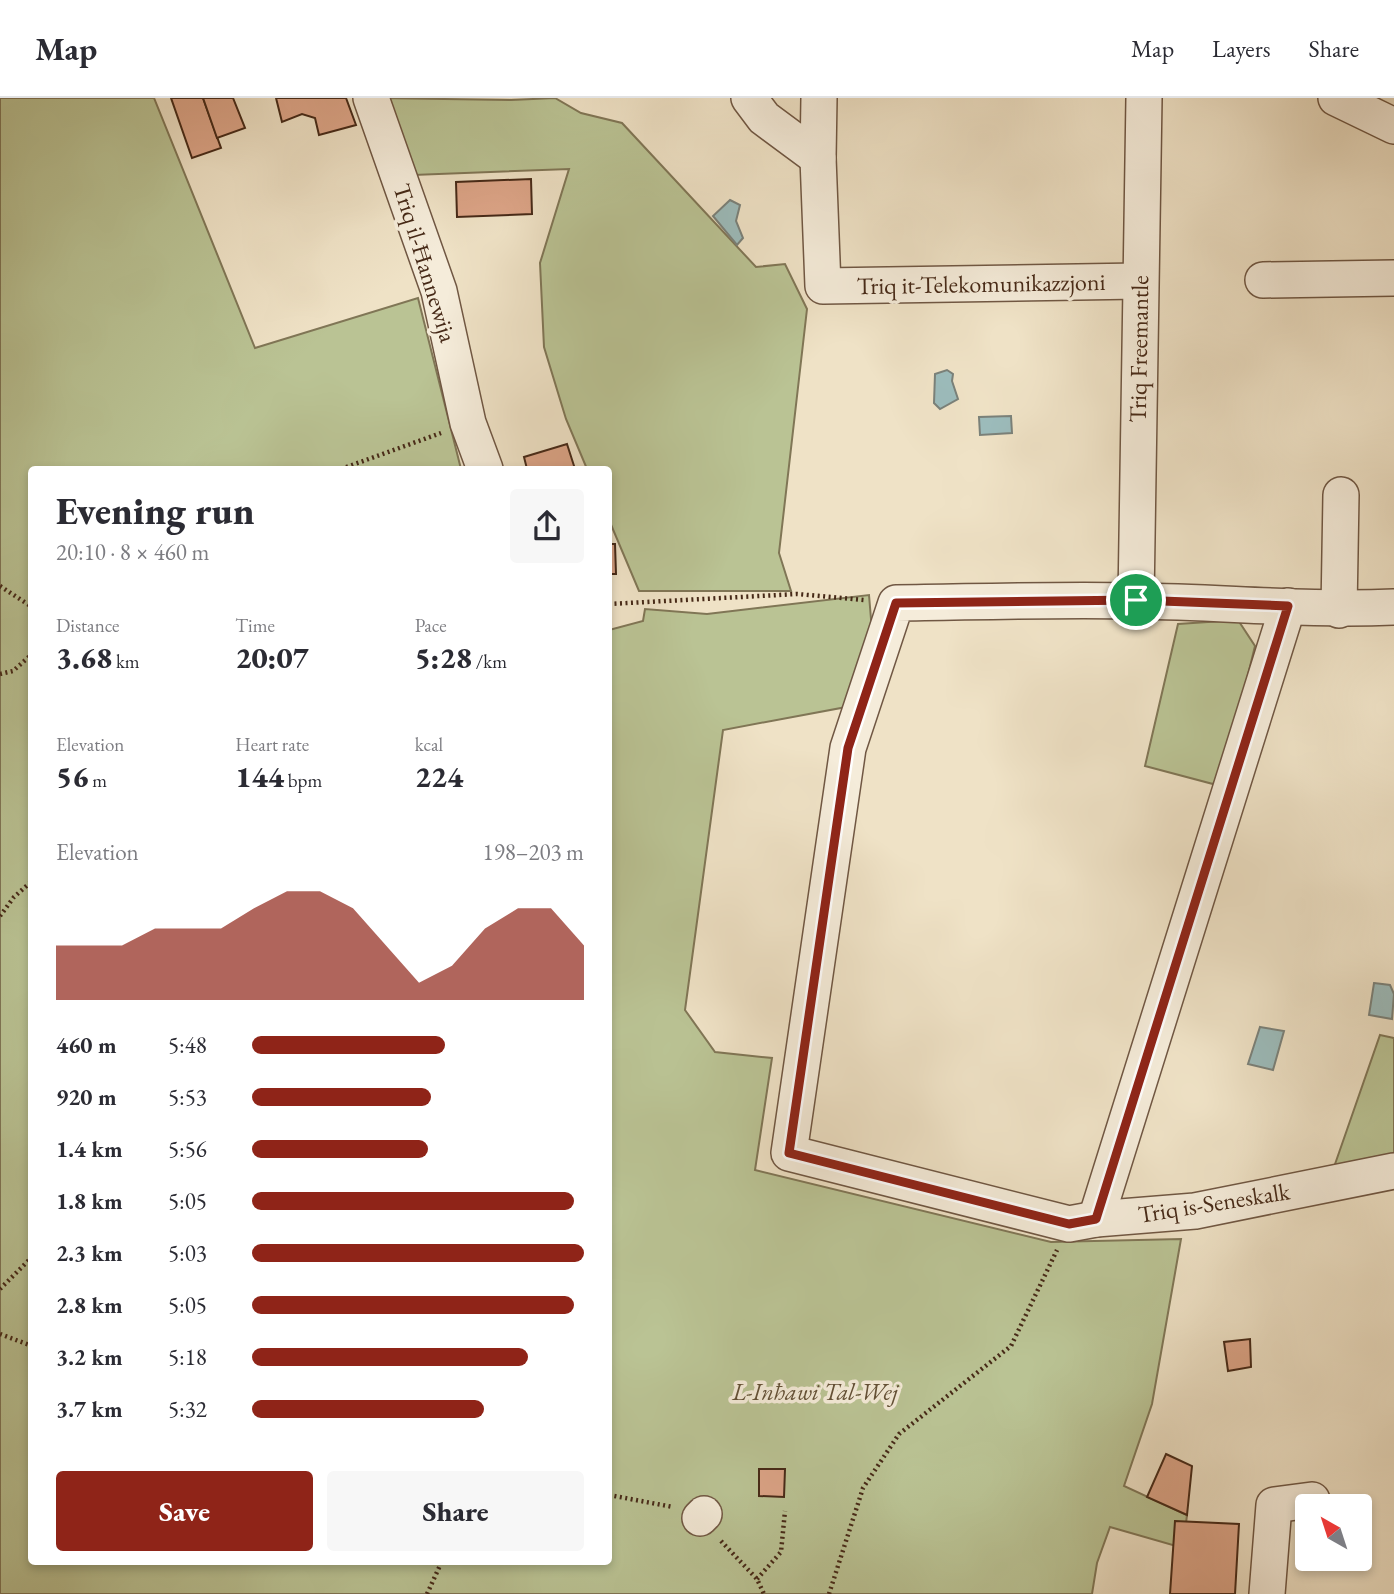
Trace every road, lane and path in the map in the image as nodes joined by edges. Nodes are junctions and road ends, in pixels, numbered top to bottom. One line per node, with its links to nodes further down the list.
1 (371, 98): 11 (street, Triq il-Ħannewija)
2 (749, 98): 7 (street)
3 (819, 98): 7 (street)
4 (1144, 98): 10 (street, Triq Freemantle)
5 (1336, 98): 6 (street)
6 (1394, 126)
7 (818, 158): 10 (street, Triq it-Telekomunikazzjoni)
8 (1394, 278): 9 (street)
9 (1263, 280)
10 (1139, 281): 16 (street, Triq Freemantle)
11 (468, 423): 12 (path); 13 (street, Triq il-Ħannewija)
12 (349, 466)
13 (484, 466)
14 (1341, 495): 22 (street)
15 (0, 586): 18 (path)
16 (1136, 600): 17 (street); 20 (street)
17 (896, 603): 19 (path); 28 (street, Triq is-Seneskalk)
18 (28, 604)
19 (612, 604)
20 (1288, 606): 22 (street); 28 (street)
21 (1394, 607): 22 (street)
22 (1339, 610)
23 (28, 658): 24 (path)
24 (0, 674)
25 (28, 885): 26 (path)
26 (0, 916)
27 (1394, 1171): 28 (street, Triq is-Seneskalk)
28 (1082, 1222): 38 (path)
29 (28, 1260): 30 (path)
30 (0, 1289)
31 (0, 1334): 32 (path)
32 (28, 1344)
33 (1295, 1503): 39 (street)
34 (785, 1511): 36 (path)
35 (440, 1565): 37 (path)
36 (757, 1578)
37 (427, 1594)
38 (829, 1594)
39 (1267, 1594)

